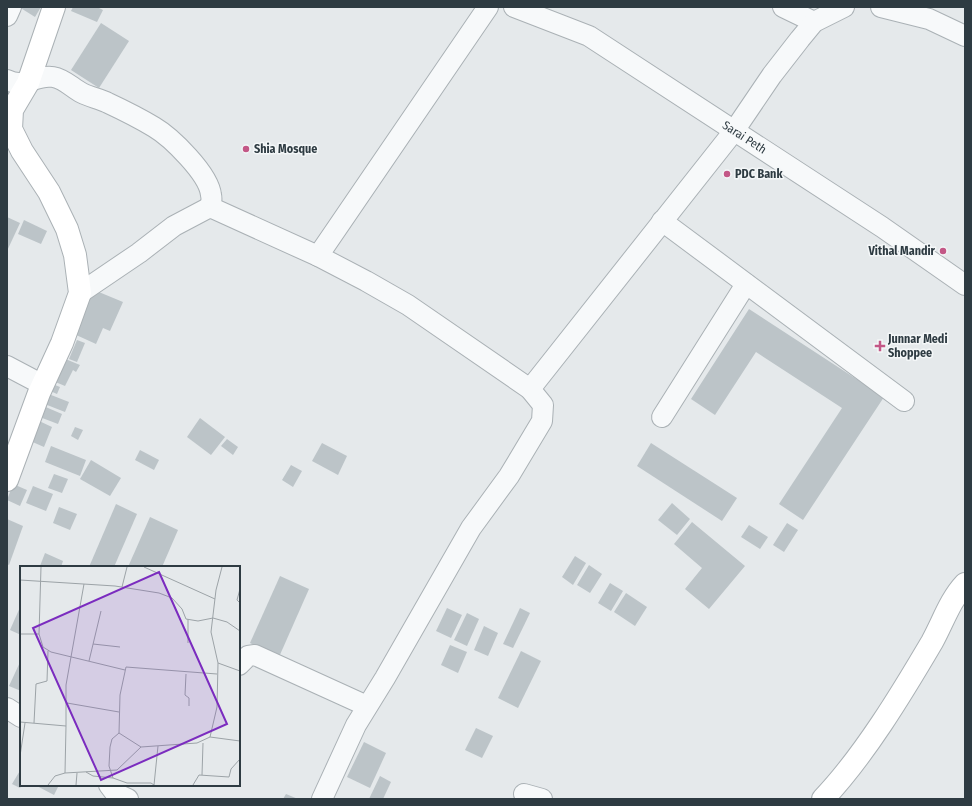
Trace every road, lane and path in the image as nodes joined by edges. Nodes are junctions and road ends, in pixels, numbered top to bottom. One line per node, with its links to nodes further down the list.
1 (11, 7): 9 (street)
2 (54, 7): 13 (street)
3 (488, 7): 17 (street)
4 (514, 7): 14 (street, Sarai Peth)
5 (784, 7): 10 (street)
6 (844, 7): 10 (street)
7 (880, 7): 8 (street)
8 (931, 13): 11 (street)
9 (7, 16)
10 (814, 22): 14 (street)
11 (965, 36)
12 (7, 80): 13 (street)
13 (28, 83): 15 (street); 20 (street)
14 (734, 131): 16 (street); 19 (street, Sarai Peth)
15 (210, 208): 17 (street); 20 (street)
16 (662, 222): 18 (street); 23 (street)
17 (318, 256): 23 (street)
18 (746, 284): 24 (street); 25 (street)
19 (965, 285)
20 (80, 293): 22 (street)
21 (7, 366): 22 (street)
22 (43, 385): 26 (street)
23 (530, 389): 29 (street)
24 (904, 401)
25 (662, 417)
26 (7, 480)
27 (965, 584): 35 (street)
28 (240, 664): 29 (street)
29 (367, 706): 34 (street)
30 (7, 708): 31 (street)
31 (20, 716)
32 (110, 786): 33 (street)
33 (128, 799)
34 (322, 799)
35 (823, 799)

